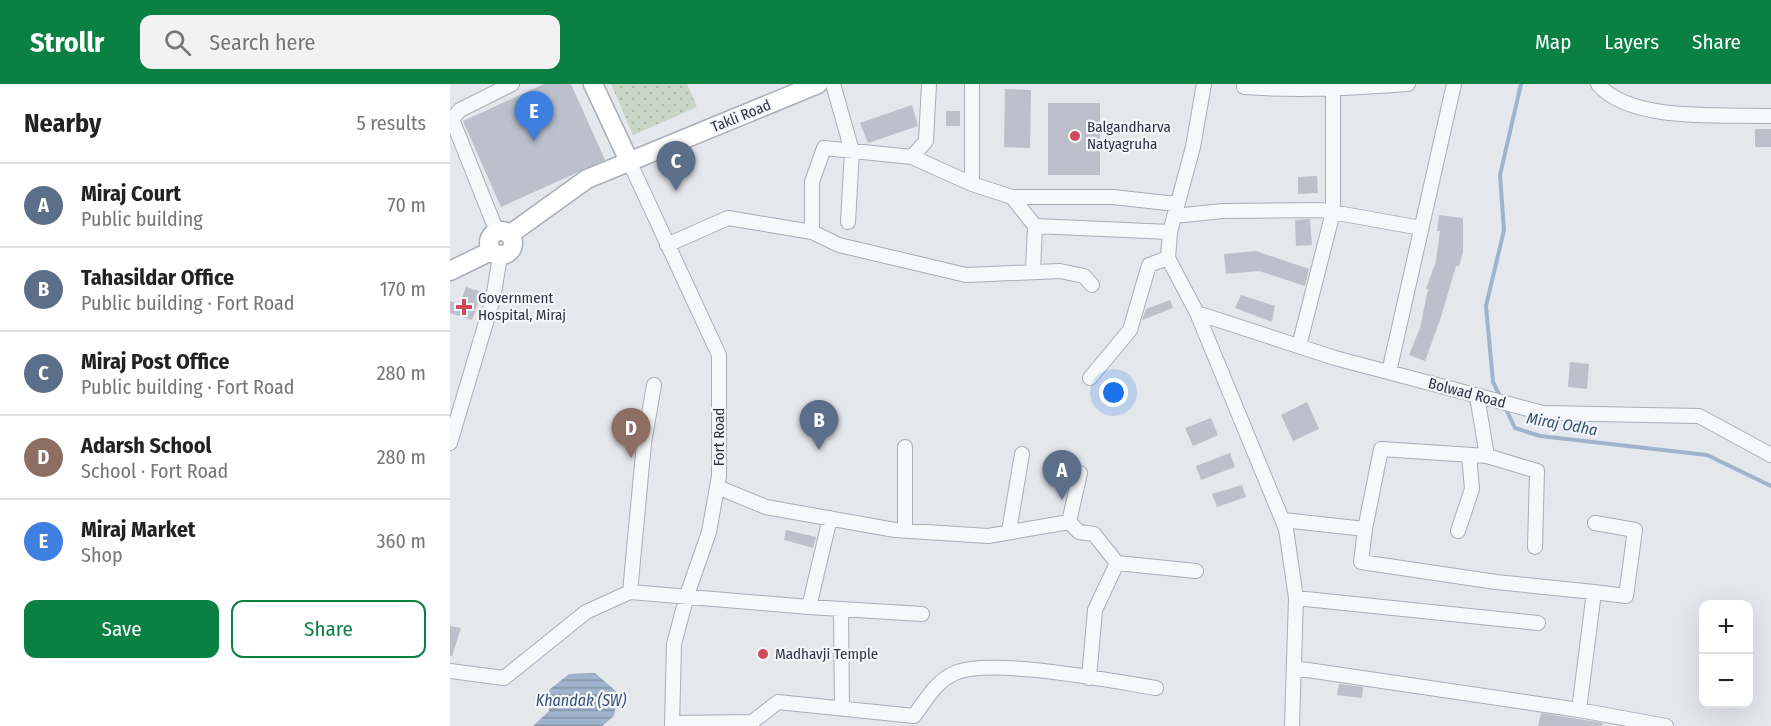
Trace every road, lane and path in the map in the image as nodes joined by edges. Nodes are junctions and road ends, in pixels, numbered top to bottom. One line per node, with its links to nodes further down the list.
1 (512, 84): 14 (street)
2 (593, 84): 17 (main road)
3 (818, 84): 17 (main road, Takli Road)
4 (833, 84): 15 (street)
5 (929, 84): 16 (street)
6 (972, 84): 18 (street)
7 (1204, 84): 20 (street)
8 (1244, 84): 12 (street)
9 (1408, 84): 12 (street)
10 (1454, 84): 24 (street)
11 (1598, 84): 13 (street)
12 (1333, 90): 21 (street)
13 (1771, 116)
14 (451, 119): 27 (street)
15 (852, 151): 16 (street); 22 (street); 25 (street)
16 (912, 158): 18 (street)
17 (629, 160): 27 (main road, Takli Road); 28 (street, Fort Road)
18 (972, 184): 19 (street)
19 (1012, 197): 20 (street); 23 (street)
20 (1175, 210): 21 (street); 26 (street)
21 (1333, 212): 24 (street); 35 (street)
22 (848, 222)
23 (1035, 226): 26 (street); 31 (street)
24 (1421, 228): 36 (street)
25 (812, 232): 28 (street); 31 (street)
26 (1170, 232): 30 (street)
27 (503, 233): 29 (main road)
28 (667, 245): 47 (street, Fort Road)
29 (496, 253): 32 (main road); 40 (street)
30 (1168, 258): 34 (street); 37 (street)
31 (1033, 270): 33 (street)
32 (450, 271)
33 (1092, 285)
34 (1197, 313): 35 (street, Bolwad Road); 49 (street)
35 (1299, 346): 36 (street, Bolwad Road)
36 (1389, 372): 39 (street, Bolwad Road)
37 (1090, 378)
38 (654, 385): 59 (street)
39 (1477, 396): 44 (street, Bolwad Road); 45 (street)
40 (450, 443)
41 (904, 447): 53 (street)
42 (1022, 454): 54 (street)
43 (1469, 454): 45 (street); 52 (street); 55 (street)
44 (1771, 455)
45 (1487, 456): 56 (street)
46 (1080, 473): 50 (street)
47 (717, 487): 48 (street); 61 (street, Fort Road)
48 (830, 519): 53 (street); 63 (street)
49 (1283, 520): 52 (street); 62 (street)
50 (1069, 522): 54 (street); 57 (street)
51 (1595, 523): 60 (street)
52 (1365, 529): 60 (street)
53 (905, 530): 54 (street)
54 (1009, 531)
55 (1458, 531)
56 (1535, 547)
57 (1118, 563): 58 (street); 69 (street)
58 (1196, 571)
59 (630, 592): 61 (street); 68 (street)
60 (1594, 592): 72 (street)
61 (687, 595): 63 (street); 74 (street, Fort Road)
62 (1296, 598): 66 (street); 67 (street)
63 (809, 608): 64 (street)
64 (841, 609): 65 (street); 71 (street)
65 (922, 614)
66 (1538, 623)
67 (1294, 668): 72 (street); 75 (street)
68 (450, 671)
69 (1089, 678): 70 (street); 71 (street)
70 (1156, 688)
71 (842, 708): 73 (street)
72 (1579, 710): 76 (street)
73 (752, 724): 74 (street)
74 (672, 725)
75 (1292, 726)
76 (1666, 726)

